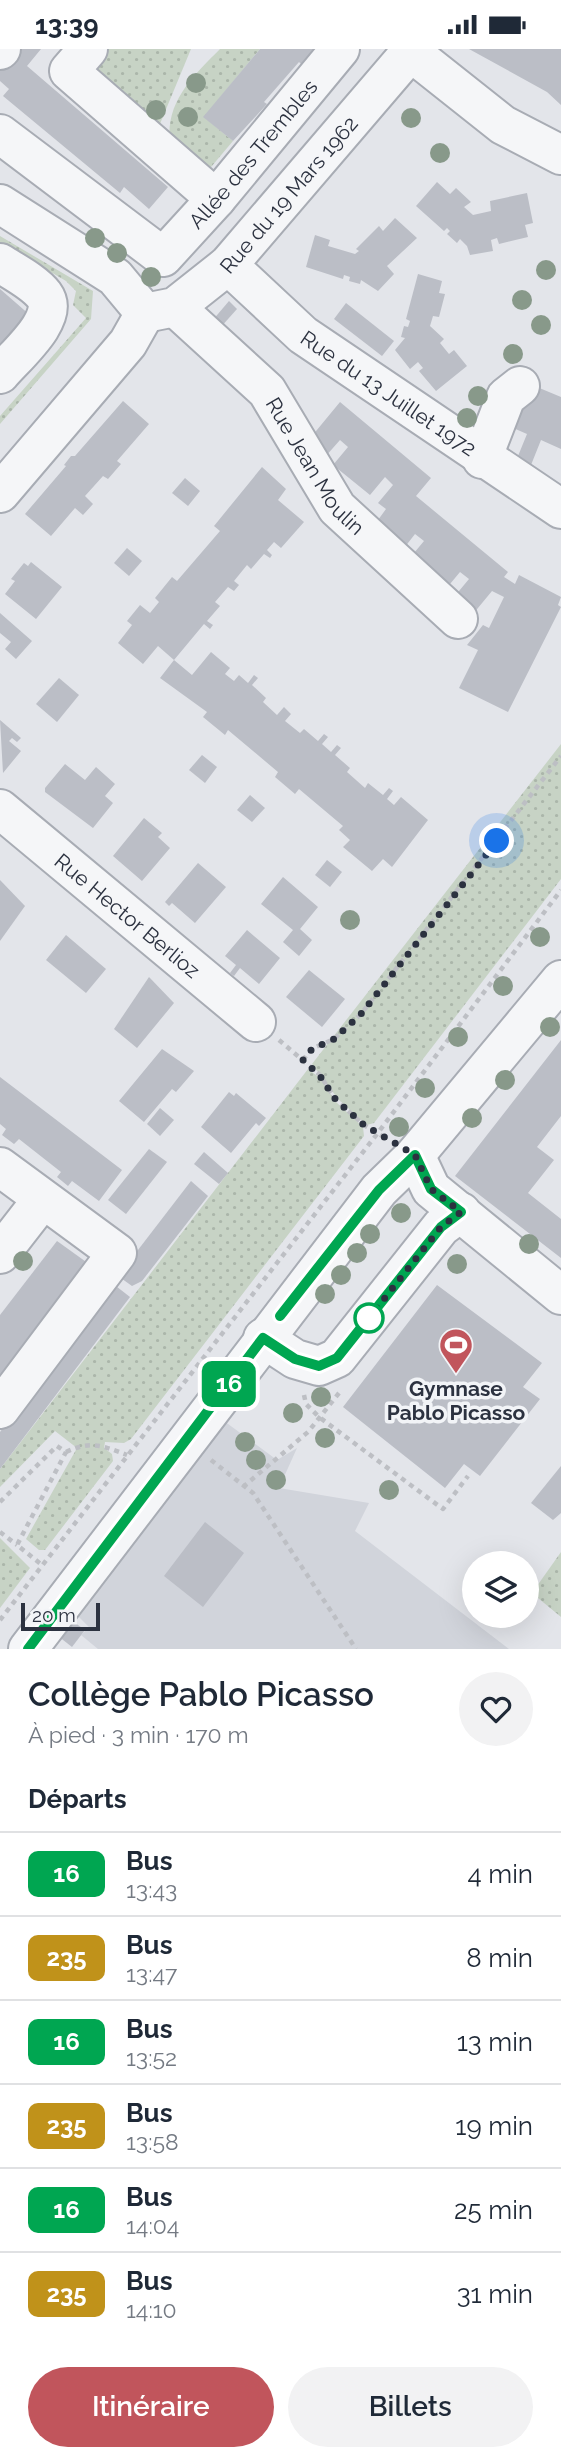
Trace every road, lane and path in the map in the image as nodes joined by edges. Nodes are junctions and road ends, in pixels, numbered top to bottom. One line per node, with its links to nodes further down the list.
1 (88, 49): 6 (street)
2 (340, 49): 6 (street, Allée des Trembles)
3 (412, 51): 5 (street); 9 (street, Rue du 19 Mars 1962)
4 (0, 134): 6 (street, Allée des Trembles)
5 (561, 155)
6 (216, 199)
7 (0, 204): 10 (street, Rue Jean Moulin)
8 (0, 263): 12 (street)
9 (228, 265): 10 (street, Rue du 19 Mars 1962); 15 (street, Rue du 13 Juillet 1972)
10 (160, 310): 11 (street, Rue Jean Moulin); 16 (street)
11 (239, 365): 14 (street); 18 (street, Rue Jean Moulin)
12 (0, 374)
13 (520, 386): 15 (street)
14 (317, 430)
15 (482, 459): 17 (street, Rue du 13 Juillet 1972)
16 (0, 493)
17 (561, 509)
18 (458, 619)
19 (561, 756): 24 (path)
20 (0, 809): 23 (street, Rue Hector Berlioz)
21 (561, 890): 24 (path)
22 (561, 980): 25 (street)
23 (256, 1021)
24 (377, 1134): 25 (path); 35 (path)
25 (415, 1155): 28 (street); 31 (street)
26 (0, 1167): 27 (street)
27 (42, 1200): 29 (street); 32 (street)
28 (461, 1212): 30 (street); 31 (street)
29 (0, 1254)
30 (561, 1294)
31 (279, 1348): 33 (street); 38 (path)
32 (0, 1409)
33 (186, 1439): 44 (street); 45 (path)
34 (66, 1451): 35 (path); 39 (path); 41 (path)
35 (127, 1455): 36 (path)
36 (122, 1462): 37 (path); 42 (path)
37 (131, 1468)
38 (468, 1476)
39 (0, 1502)
40 (0, 1532): 41 (path)
41 (17, 1545): 42 (path)
42 (42, 1565): 43 (path)
43 (0, 1620)
44 (28, 1649)
45 (356, 1649)

